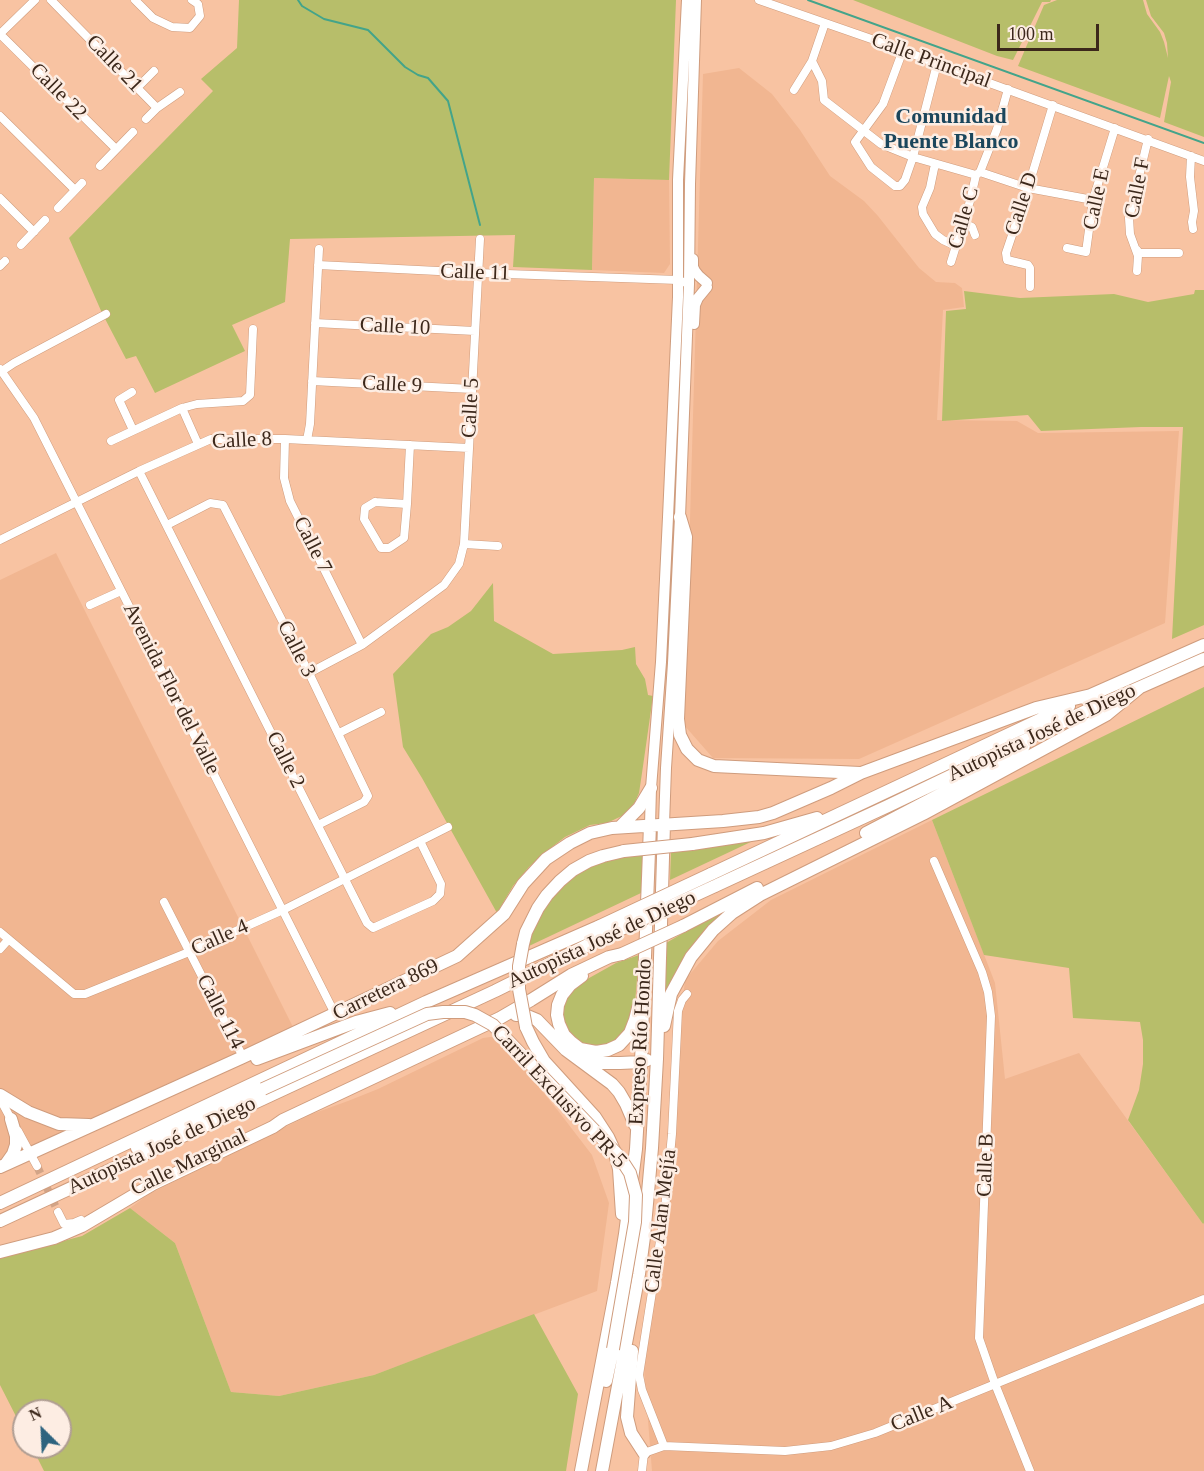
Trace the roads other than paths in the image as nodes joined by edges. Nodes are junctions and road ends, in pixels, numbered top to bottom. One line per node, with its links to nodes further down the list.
1 (35, 0): 9 (street)
2 (51, 0): 14 (street, Calle 21)
3 (135, 0): 4 (street)
4 (192, 0)
5 (687, 0): 56 (main road)
6 (696, 0): 50 (main road)
7 (759, 0): 8 (street, Calle Principal)
8 (825, 23): 10 (street, Calle Principal); 11 (street)
9 (0, 34): 26 (street, Calle 22)
10 (903, 50): 12 (street, Calle Principal); 23 (street)
11 (812, 61): 16 (street); 23 (street)
12 (937, 64): 15 (street, Calle Principal); 28 (street)
13 (154, 70): 14 (street)
14 (137, 88): 19 (street, Calle 21)
15 (1008, 89): 18 (street, Calle Principal); 32 (street, Calle C)
16 (794, 90)
17 (180, 92): 19 (street, Calle 21)
18 (1053, 105): 22 (street, Calle Principal); 34 (street, Calle D)
19 (157, 108): 21 (street)
20 (0, 116): 35 (street)
21 (146, 119)
22 (1115, 128): 25 (street, Calle Principal); 37 (street, Calle E)
23 (865, 131): 28 (street); 28 (street)
24 (133, 132): 26 (street)
25 (1148, 139): 27 (street, Calle Principal); 48 (street, Calle F)
26 (116, 149): 31 (street)
27 (1191, 156): 29 (street, Calle Principal); 41 (street)
28 (913, 157): 30 (street)
29 (1204, 161)
30 (935, 164): 32 (street); 46 (street)
31 (100, 166)
32 (978, 174): 34 (street); 40 (street, Calle C)
33 (82, 183): 35 (street)
34 (1028, 188): 37 (street); 57 (street, Calle D)
35 (75, 190): 38 (street)
36 (0, 198): 42 (street)
37 (1093, 200): 47 (street, Calle E)
38 (58, 208)
39 (45, 220): 42 (street)
40 (963, 223): 43 (street); 46 (street, Calle C)
41 (1193, 229)
42 (34, 232): 45 (street)
43 (975, 235)
44 (480, 239): 55 (street, Calle 5)
45 (21, 245)
46 (957, 246): 52 (street, Calle C)
47 (1067, 248)
48 (1136, 248): 51 (street); 54 (street, Calle F)
49 (319, 249): 53 (street)
50 (689, 249): 56 (main road); 62 (main road)
51 (1179, 253)
52 (951, 262)
53 (318, 265): 55 (street, Calle 11); 59 (street)
54 (1137, 271)
55 (478, 273): 56 (street, Calle 11); 61 (street, Calle 5)
56 (683, 282): 62 (main road); 83 (main road)
57 (1030, 287)
58 (106, 315): 63 (street)
59 (315, 323): 61 (street, Calle 10); 64 (street)
60 (253, 329): 67 (street)
61 (475, 331): 65 (street, Calle 5)
62 (686, 344): 78 (main road)
63 (1, 370): 76 (street, Avenida Flor del Valle)
64 (312, 381): 65 (street, Calle 9); 70 (street)
65 (472, 389): 74 (street, Calle 5)
66 (132, 392): 68 (street)
67 (182, 408): 68 (street); 72 (street)
68 (133, 430): 71 (street)
69 (285, 439): 70 (street, Calle 8); 72 (street, Calle 8); 87 (street, Calle 7)
70 (308, 440): 73 (street, Calle 8)
71 (111, 441)
72 (198, 444): 75 (street, Calle 8)
73 (410, 445): 74 (street, Calle 8); 77 (street)
74 (469, 448): 81 (street, Calle 5)
75 (139, 471): 76 (street, Calle 8); 79 (street, Calle 2)
76 (77, 502): 80 (street, Calle 8); 84 (street, Avenida Flor del Valle)
77 (407, 504): 77 (street)
78 (680, 517): 86 (main road); 96 (highway)
79 (166, 525): 90 (street, Calle 3); 100 (street, Calle 2)
80 (0, 540)
81 (464, 544): 82 (street); 87 (street, Calle 5)
82 (498, 546)
83 (667, 551): 86 (main road); 97 (main road)
84 (121, 591): 85 (street); 109 (street, Avenida Flor del Valle)
85 (90, 605)
86 (675, 624): 99 (main road)
87 (362, 645): 90 (street, Calle 5)
88 (1204, 645): 92 (highway, Autopista José de Diego)
89 (1204, 659): 91 (highway, Autopista José de Diego)
90 (309, 673): 95 (street, Calle 3)
91 (1138, 687): 94 (highway, Autopista José de Diego); 121 (highway)
92 (1091, 695): 96 (highway, Carretera 869); 98 (highway, Autopista José de Diego)
93 (381, 712): 95 (street)
94 (1044, 732): 107 (highway, Autopista José de Diego); 115 (highway, bridge)
95 (339, 733): 100 (street, Calle 3)
96 (861, 773): 99 (highway, Carretera 869)
97 (651, 788): 101 (main road); 103 (highway)
98 (847, 810): 107 (highway, Autopista José de Diego); 140 (highway, bridge)
99 (664, 824): 101 (highway, Carretera 869); 121 (highway, Expreso Río Hondo)
100 (318, 825): 106 (street, Calle 2)
101 (650, 825): 103 (highway, Carretera 869); 116 (highway, Expreso Río Hondo)
102 (448, 827): 104 (street, Calle 4)
103 (620, 827): 119 (highway, Carretera 869)
104 (420, 841): 106 (street, Calle 4); 106 (street, Calle 2)
105 (934, 861): 144 (street, Calle B)
106 (345, 879): 109 (street, Calle 4)
107 (713, 880): 111 (highway, Autopista José de Diego, bridge)
108 (164, 902): 114 (street, Calle 114)
109 (282, 910): 114 (street, Calle 4); 119 (street, Avenida Flor del Valle)
110 (0, 932): 112 (street, Calle 4)
111 (602, 932): 118 (highway, Autopista José de Diego); 135 (highway, Autopista José de Diego)
112 (9, 940): 113 (street); 114 (street, Calle 4)
113 (0, 948)
114 (189, 952): 122 (street, Calle 114)
115 (622, 954): 116 (highway); 120 (highway, Calle Marginal)
116 (644, 986): 124 (highway, Expreso Río Hondo)
117 (687, 994): 145 (street, Calle Alan Mejía)
118 (426, 1002): 126 (highway); 134 (highway, Autopista José de Diego)
119 (335, 1014): 122 (highway, Carretera 869)
120 (500, 1018): 123 (highway); 139 (highway, Calle Marginal)
121 (657, 1055): 124 (highway); 142 (highway, Expreso Río Hondo)
122 (243, 1057): 126 (highway, Carretera 869)
123 (580, 1060): 124 (highway); 129 (highway)
124 (641, 1062): 129 (highway, Expreso Río Hondo)
125 (0, 1097): 127 (street); 128 (highway)
126 (144, 1102): 128 (highway, Carretera 869)
127 (11, 1119): 130 (street); 132 (highway)
128 (93, 1125): 130 (highway, Carretera 869)
129 (637, 1130): 140 (highway, Expreso Río Hondo)
130 (30, 1153): 132 (highway, Carretera 869); 133 (street)
131 (111, 1160): 134 (highway); 135 (highway); 148 (highway, Carril Exclusivo PR-5, bridge)
132 (3, 1166)
133 (37, 1166)
134 (52, 1179): 136 (highway, Autopista José de Diego)
135 (61, 1193): 138 (highway, Autopista José de Diego)
136 (0, 1203)
137 (58, 1212): 139 (street)
138 (0, 1221)
139 (65, 1228): 141 (highway, Calle Marginal)
140 (625, 1234): 147 (highway, Expreso Río Hondo)
141 (0, 1250)
142 (639, 1274): 146 (highway); 149 (highway, Expreso Río Hondo)
143 (1204, 1299): 144 (street, Calle A)
144 (995, 1384): 145 (street, Calle A); 151 (street, Calle B)
145 (664, 1446): 146 (street, Calle A)
146 (644, 1453): 150 (street)
147 (581, 1471)
148 (589, 1471)
149 (602, 1471)
150 (642, 1471)
151 (1030, 1471)

